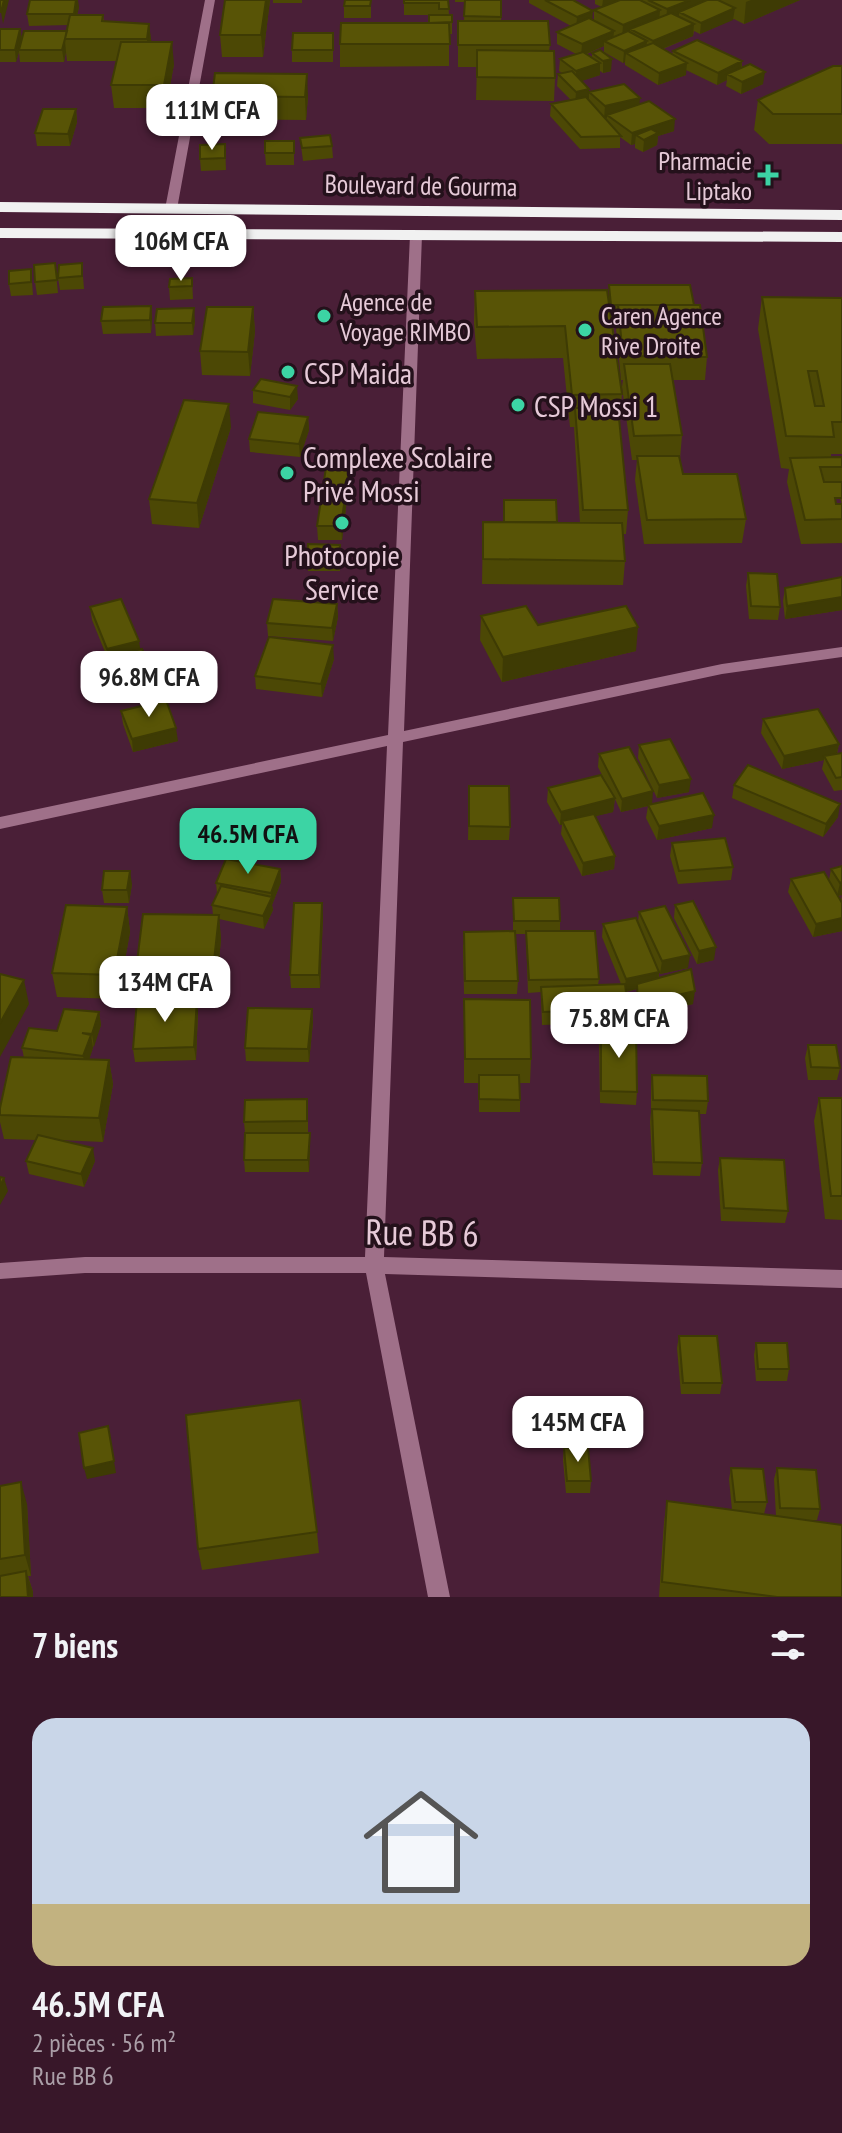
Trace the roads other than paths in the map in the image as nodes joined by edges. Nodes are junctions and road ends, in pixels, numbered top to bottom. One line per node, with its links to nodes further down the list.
1 (210, 0): 3 (street)
2 (0, 207): 3 (highway, Boulevard de Gourma)
3 (171, 209): 4 (highway, Boulevard de Gourma)
4 (842, 215)
5 (0, 233): 6 (highway, Boulevard de Gourma)
6 (416, 235): 7 (highway, Boulevard de Gourma); 9 (street)
7 (842, 237)
8 (842, 652): 9 (street)
9 (397, 737): 10 (street); 11 (street)
10 (0, 823)
11 (374, 1265): 12 (street, Rue BB 6); 13 (street, Rue BB 6); 14 (street)
12 (0, 1271)
13 (842, 1279)
14 (439, 1597)

